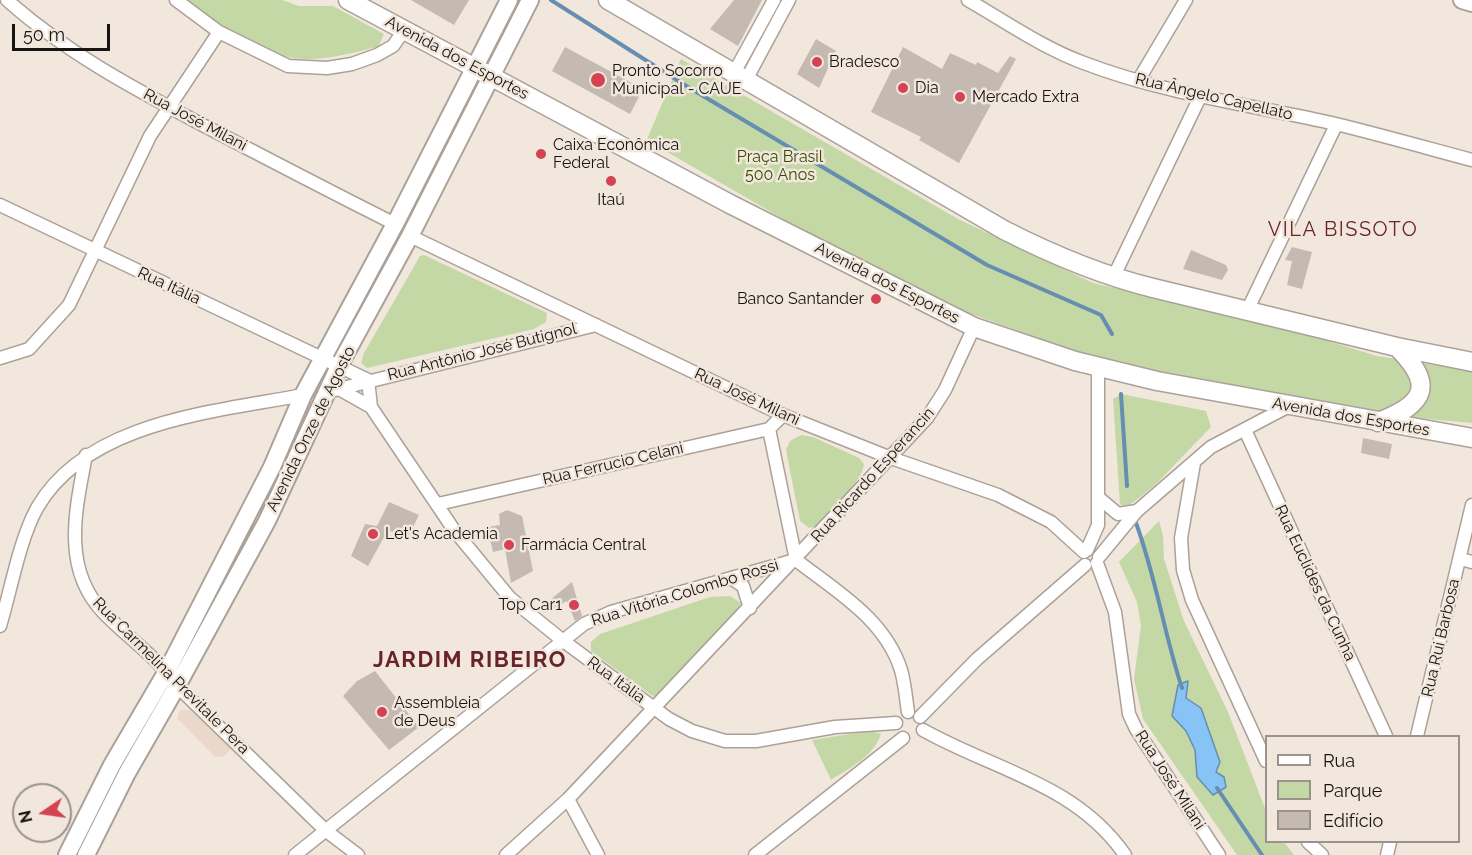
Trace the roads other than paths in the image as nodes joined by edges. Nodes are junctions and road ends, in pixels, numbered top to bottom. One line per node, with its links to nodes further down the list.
1 (7, 0): 19 (street, Rua José Milani)
2 (176, 0): 14 (street)
3 (348, 0): 13 (main road, Avenida dos Esportes)
4 (509, 0): 15 (main road, Avenida Onze de Agosto)
5 (530, 0): 15 (main road, Avenida Onze de Agosto)
6 (608, 0): 16 (main road)
7 (774, 0): 16 (street)
8 (789, 0): 16 (street)
9 (968, 0): 17 (street, Rua Ângelo Capellato)
10 (1186, 0): 17 (street)
11 (1461, 0): 12 (main road)
12 (1472, 3)
13 (405, 29): 14 (street); 15 (main road, Avenida dos Esportes)
14 (219, 32): 19 (street)
15 (483, 71): 23 (main road, Avenida Onze de Agosto); 24 (main road, Avenida Onze de Agosto); 29 (main road, Avenida dos Esportes)
16 (740, 76): 26 (main road)
17 (1137, 81): 18 (street, Rua Ângelo Capellato)
18 (1200, 97): 20 (street, Rua Ângelo Capellato); 26 (street)
19 (169, 107): 23 (street, Rua José Milani); 25 (street)
20 (1336, 124): 21 (street, Rua Ângelo Capellato); 27 (street)
21 (1472, 160)
22 (0, 205): 25 (street, Rua Itália)
23 (395, 224): 32 (main road, Avenida Onze de Agosto)
24 (410, 236): 28 (street, Rua José Milani); 34 (main road, Avenida Onze de Agosto)
25 (97, 251): 31 (street); 32 (street, Rua Itália)
26 (1113, 278): 27 (main road)
27 (1247, 311): 30 (main road)
28 (596, 324): 36 (street, Rua Antônio José Butignol); 41 (street, Rua José Milani)
29 (974, 327): 35 (main road, Avenida dos Esportes); 47 (street, Rua Ricardo Esperancin)
30 (1397, 347): 33 (main road); 42 (main road)
31 (0, 358)
32 (322, 358): 34 (street, Rua Itália); 38 (main road, Avenida Onze de Agosto)
33 (1472, 362)
34 (339, 366): 36 (street, Rua Itália); 37 (main road, Avenida Onze de Agosto)
35 (1098, 367): 40 (main road, Avenida dos Esportes); 49 (street)
36 (368, 380): 37 (street, Rua Antônio José Butignol); 39 (street)
37 (333, 390): 39 (street); 61 (main road, Avenida Onze de Agosto)
38 (303, 395): 46 (street); 60 (main road, Avenida Onze de Agosto)
39 (371, 406): 50 (street, Rua Itália)
40 (1289, 406): 42 (main road, Avenida dos Esportes); 44 (street)
41 (783, 415): 43 (street); 47 (street, Rua José Milani)
42 (1376, 422): 45 (main road, Avenida dos Esportes)
43 (769, 429): 50 (street, Rua Ferrucio Celani); 54 (street)
44 (1245, 430): 48 (street); 66 (street, Rua Euclides da Cunha)
45 (1472, 438)
46 (86, 455): 58 (street); 60 (street, Rua Carmelina Previtale Pera)
47 (891, 458): 53 (street, Rua José Milani); 54 (street, Rua Ricardo Esperancin)
48 (1194, 463): 52 (street); 69 (street)
49 (1099, 498): 52 (street); 53 (street)
50 (438, 504): 59 (street, Rua Itália)
51 (1472, 505): 55 (street, Rua Rui Barbosa)
52 (1137, 511): 53 (street)
53 (1090, 557): 63 (street); 81 (street, Rua José Milani)
54 (796, 560): 56 (street, Rua Vitória Colombo Rossi); 57 (street, Rua Ricardo Esperancin); 63 (street)
55 (1466, 561): 67 (street, Rua Rui Barbosa)
56 (731, 578): 57 (street); 59 (street, Rua Vitória Colombo Rossi)
57 (750, 608): 62 (street, Rua Ricardo Esperancin)
58 (0, 626)
59 (562, 640): 62 (street, Rua Itália); 71 (street, Rua Vitória Colombo Rossi)
60 (167, 671): 61 (street, Rua Carmelina Previtale Pera); 73 (main road, Avenida Onze de Agosto)
61 (177, 686): 71 (street, Rua Carmelina Previtale Pera); 74 (main road, Avenida Onze de Agosto)
62 (652, 707): 64 (street, Rua Itália); 70 (street, Rua Ricardo Esperancin)
63 (914, 715): 64 (street); 65 (street)
64 (896, 723): 68 (street)
65 (922, 730): 68 (street); 80 (street)
66 (1386, 735)
67 (1417, 735)
68 (903, 738): 79 (street)
69 (1265, 760)
70 (568, 799): 77 (street, Rua Ricardo Esperancin); 78 (street)
71 (325, 830): 75 (street, Rua Vitória Colombo Rossi); 76 (street, Rua Carmelina Previtale Pera)
72 (1309, 843): 82 (street)
73 (67, 855)
74 (86, 855)
75 (295, 855)
76 (358, 855)
77 (506, 855)
78 (598, 855)
79 (755, 855)
80 (1125, 855)
81 (1219, 855)
82 (1322, 855)

